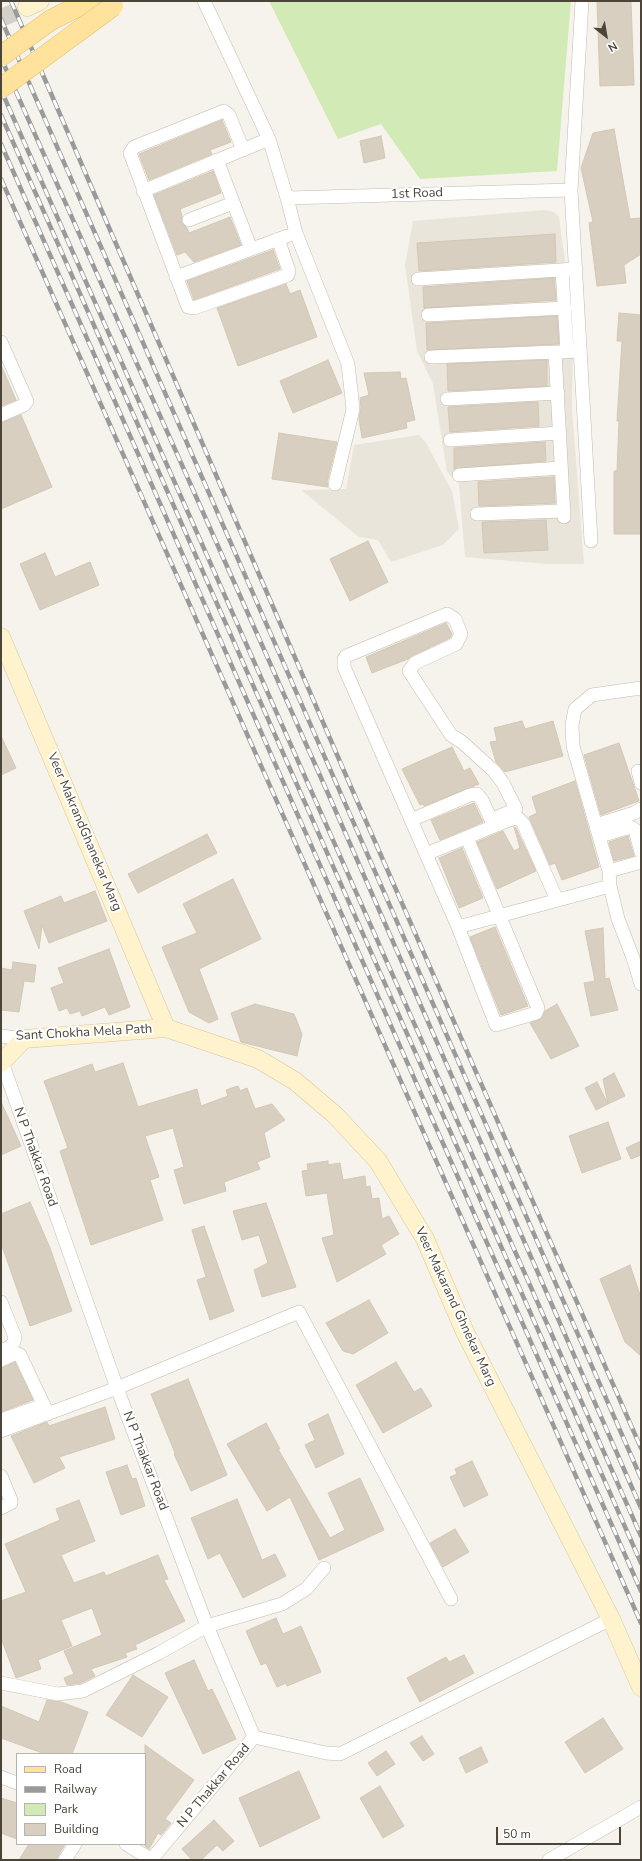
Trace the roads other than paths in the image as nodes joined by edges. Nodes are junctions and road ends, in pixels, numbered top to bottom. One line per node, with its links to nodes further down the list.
1 (89, 1): 5 (main road, bridge)
2 (121, 1): 6 (main road, bridge)
3 (204, 1): 7 (street)
4 (582, 1): 10 (street)
5 (1, 56)
6 (1, 88)
7 (269, 139): 8 (street); 12 (street)
8 (243, 150): 9 (street); 11 (street)
9 (217, 160): 11 (street); 13 (street)
10 (572, 190): 12 (street, 1st Road); 18 (street)
11 (143, 191): 20 (street)
12 (287, 198): 15 (street)
13 (233, 203): 14 (street); 17 (street)
14 (189, 220)
15 (296, 233): 16 (street); 35 (street)
16 (278, 239): 17 (street); 20 (street)
17 (252, 249): 20 (street)
18 (576, 269): 19 (street); 25 (street)
19 (562, 270): 21 (street); 22 (street)
20 (176, 277)
21 (418, 279)
22 (565, 308): 23 (street); 26 (street)
23 (428, 315)
24 (1, 342): 30 (street)
25 (580, 351): 26 (street); 37 (street)
26 (561, 352): 27 (street); 28 (street)
27 (432, 357)
28 (558, 393): 29 (street); 31 (street)
29 (447, 399)
30 (1, 415)
31 (560, 433): 32 (street); 33 (street)
32 (450, 440)
33 (561, 468): 34 (street); 36 (street)
34 (459, 475)
35 (335, 484)
36 (477, 514)
37 (591, 541)
38 (1, 637): 54 (street, Veer MakrandGhanekar Marg)
39 (641, 688): 43 (street)
40 (641, 809): 43 (street)
41 (411, 820): 42 (street); 42 (street); 46 (street)
42 (492, 823): 44 (street); 50 (street)
43 (598, 831): 45 (street); 48 (street)
44 (467, 838): 46 (street); 51 (street)
45 (641, 852)
46 (426, 854): 52 (street)
47 (641, 862): 48 (street)
48 (609, 871): 49 (street)
49 (610, 886): 50 (street); 53 (street)
50 (557, 900): 51 (street)
51 (500, 916): 52 (street); 52 (street)
52 (458, 927)
53 (641, 984)
54 (166, 1028): 56 (street, Sant Chokha Mela Path); 68 (street, Veer Makarand Ghnekar Marg)
55 (1, 1036): 56 (street, Sant Chokha Mela Path)
56 (24, 1039): 57 (street, N P Thakkar Road)
57 (1, 1062): 61 (street, N P Thakkar Road)
58 (1, 1302): 59 (street)
59 (1, 1351)
60 (1, 1360): 62 (street)
61 (117, 1388): 62 (street); 67 (street); 69 (street, N P Thakkar Road)
62 (46, 1410): 63 (street)
63 (4, 1425)
64 (1, 1476): 65 (street)
65 (1, 1508)
66 (324, 1568): 69 (street)
67 (450, 1599)
68 (611, 1619): 71 (street, Veer Makarand Ghnekar Marg); 72 (street)
69 (207, 1626): 70 (street); 72 (street, N P Thakkar Road)
70 (1, 1683)
71 (641, 1687)
72 (254, 1737): 79 (street, N P Thakkar Road)
73 (1, 1777): 74 (street)
74 (16, 1783)
75 (641, 1807): 80 (street)
76 (74, 1845): 78 (street)
77 (128, 1845): 79 (street)
78 (65, 1860)
79 (152, 1860)
80 (549, 1860)

